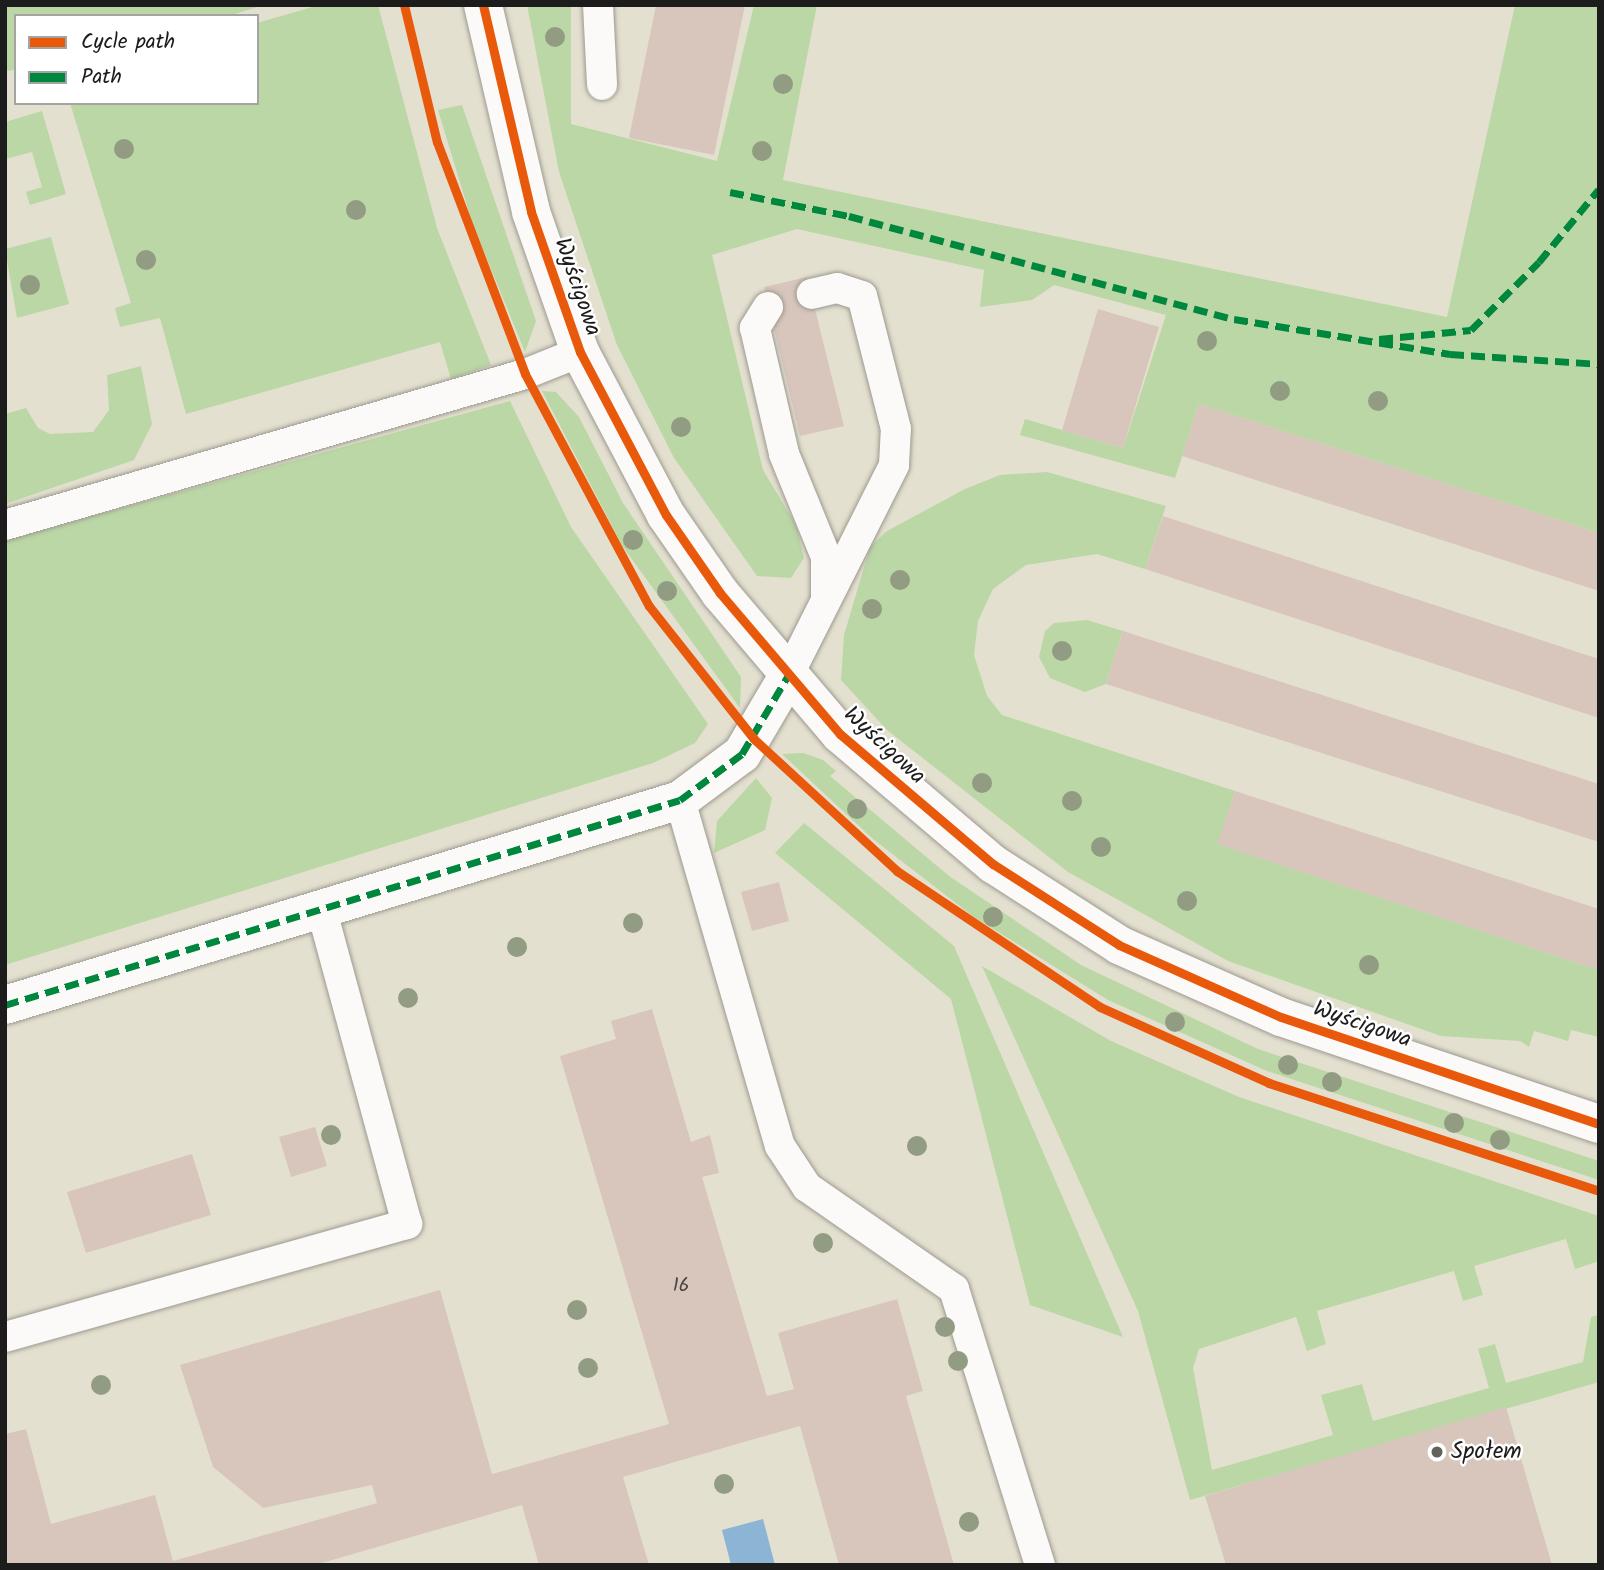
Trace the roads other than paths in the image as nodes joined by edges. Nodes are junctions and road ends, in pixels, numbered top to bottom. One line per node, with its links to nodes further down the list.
1 (483, 5): 6 (street, Wyścigowa)
2 (598, 5): 3 (lane)
3 (602, 85)
4 (812, 294): 8 (lane)
5 (768, 307): 8 (lane)
6 (580, 352): 7 (lane); 9 (street, Wyścigowa)
7 (5, 525)
8 (825, 600): 9 (lane)
9 (788, 676): 10 (street); 13 (street, Wyścigowa)
10 (680, 800): 11 (street); 15 (lane)
11 (321, 908): 12 (street); 14 (lane)
12 (5, 1005)
13 (1599, 1124)
14 (5, 1337)
15 (1040, 1565)

